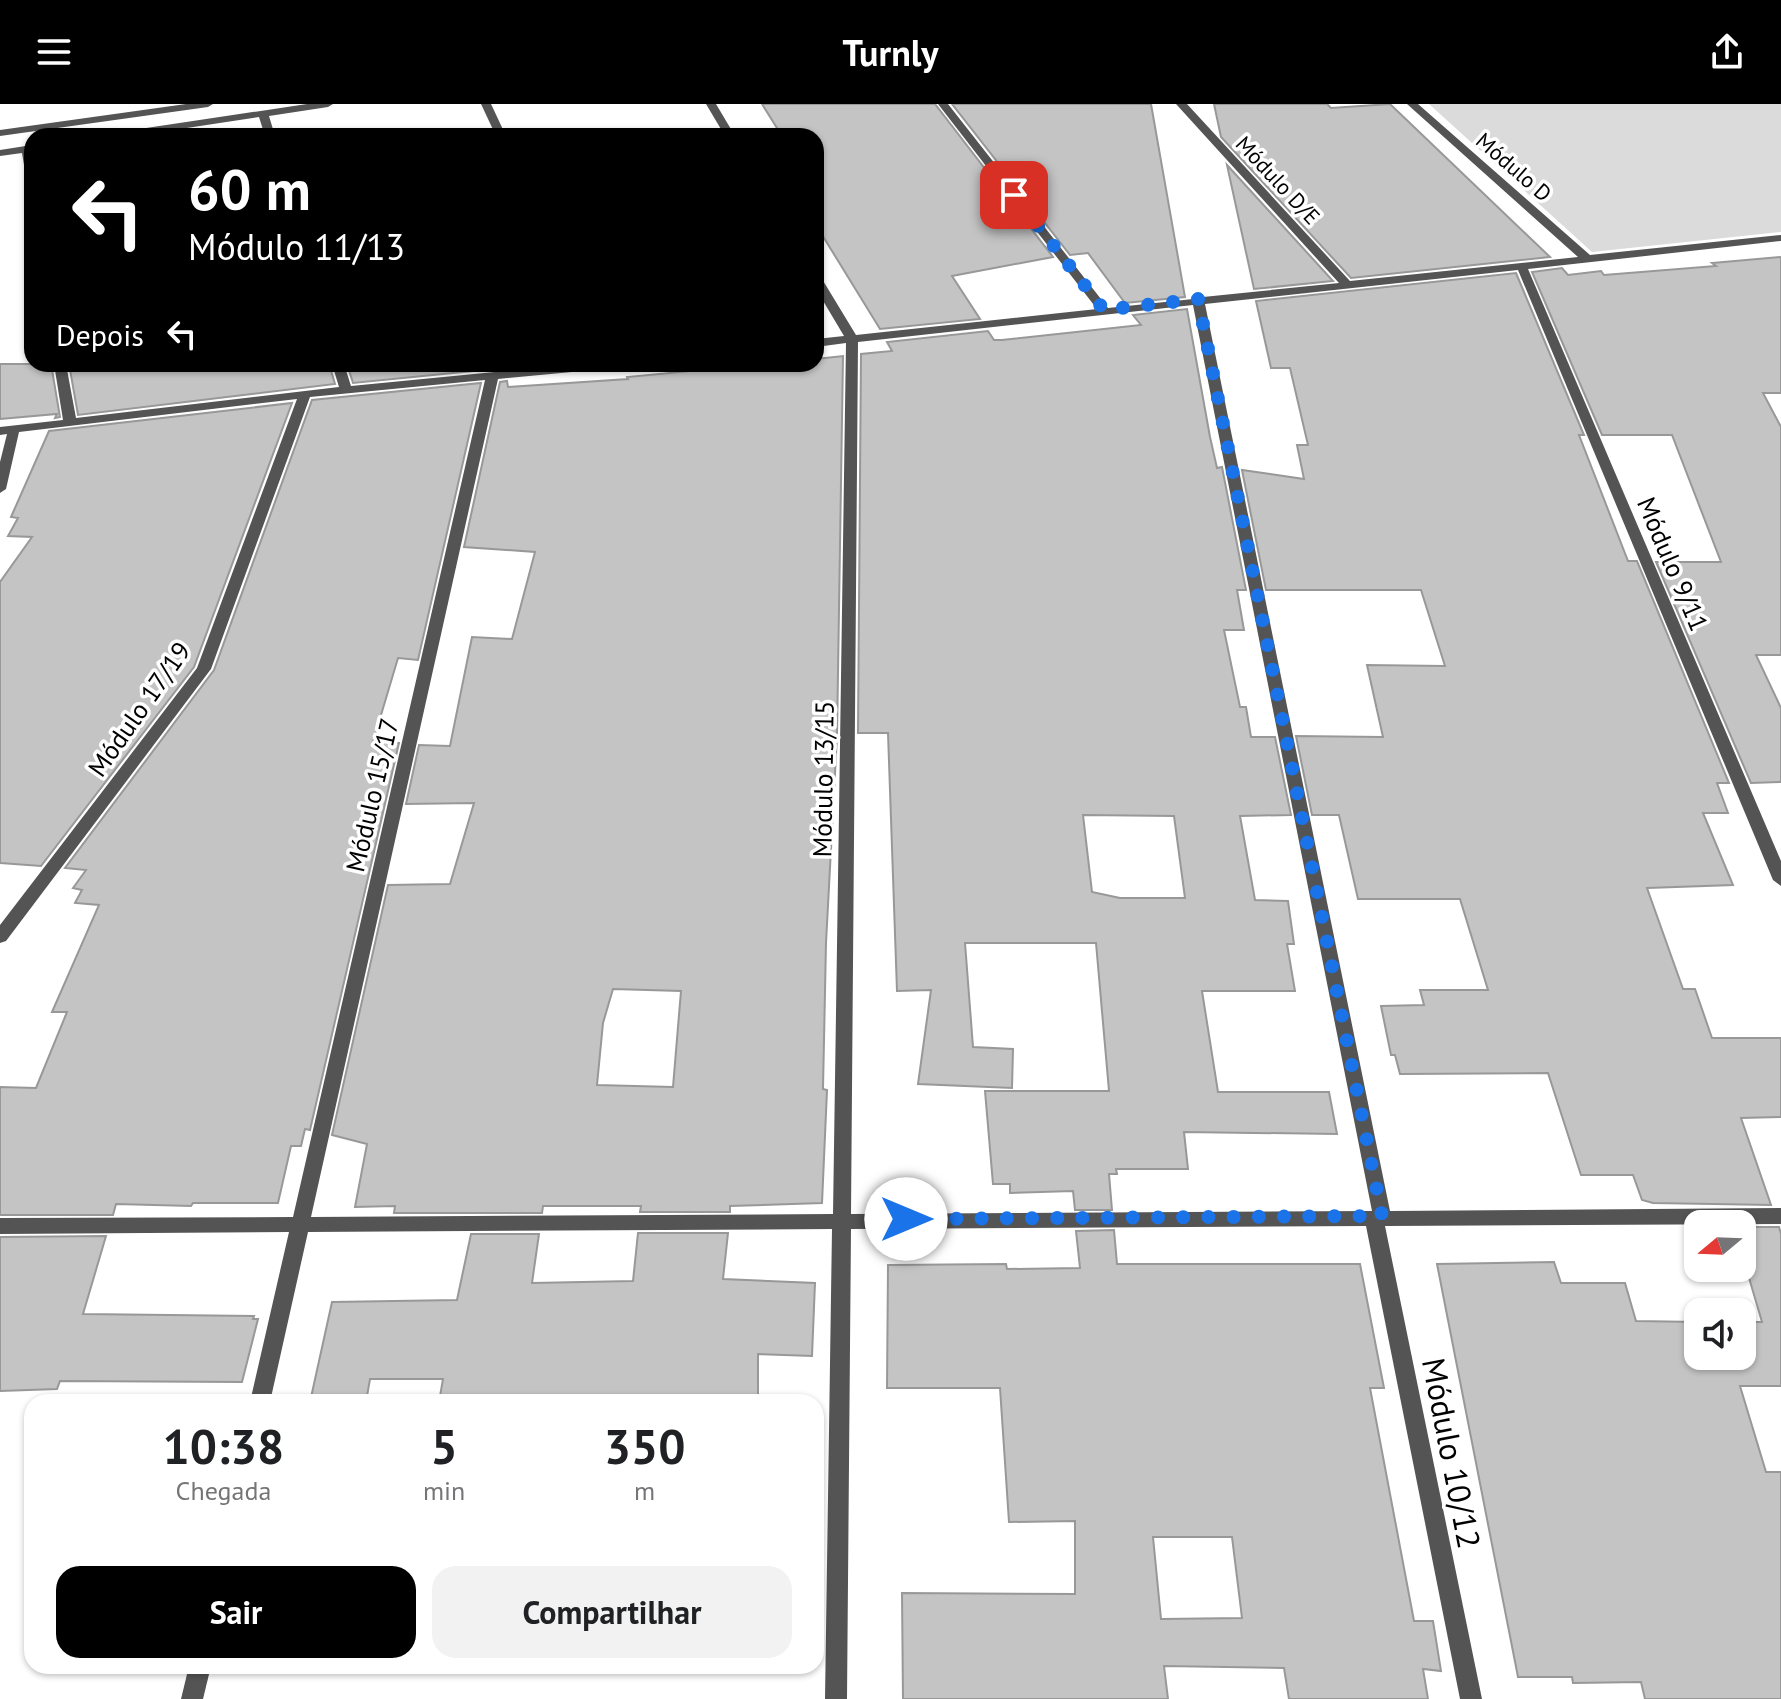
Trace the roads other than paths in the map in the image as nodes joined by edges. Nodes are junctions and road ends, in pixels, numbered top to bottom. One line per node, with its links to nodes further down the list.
1 (208, 104): 8 (street)
2 (328, 104): 9 (street)
3 (486, 104): 14 (street)
4 (711, 104): 15 (street)
5 (943, 104): 25 (street)
6 (1181, 104): 22 (street, Módulo D/E)
7 (1412, 104): 20 (street, Módulo D)
8 (119, 109): 11 (street)
9 (263, 114): 12 (street); 13 (street)
10 (24, 128): 16 (street)
11 (25, 128)
12 (168, 128)
13 (267, 128)
14 (497, 128)
15 (725, 128)
16 (0, 133)
17 (24, 149): 18 (street)
18 (0, 153)
19 (1781, 238): 20 (street)
20 (1589, 260): 21 (street)
21 (1522, 267): 22 (street); 38 (street, Módulo 9/11)
22 (1346, 284): 24 (street)
23 (824, 292): 26 (street)
24 (1198, 299): 25 (street); 41 (street, Módulo 10/12)
25 (1104, 310): 26 (street)
26 (852, 339): 27 (street); 42 (street, Módulo 13/15)
27 (824, 342)
28 (61, 372): 34 (street)
29 (340, 372): 32 (street)
30 (538, 372): 31 (street)
31 (492, 377): 32 (street); 43 (street, Módulo 15/17)
32 (346, 391): 33 (street)
33 (305, 394): 34 (street); 39 (street, Módulo 17/19)
34 (70, 422): 35 (street)
35 (14, 429): 36 (street); 37 (street)
36 (0, 431)
37 (0, 489)
38 (1781, 880)
39 (0, 937)
40 (1781, 1216): 41 (street)
41 (1378, 1218): 42 (street); 49 (street, Módulo 10/12)
42 (842, 1220): 43 (street); 48 (street, Módulo 13/15)
43 (300, 1223): 44 (street); 45 (street, Módulo 15/17)
44 (0, 1226)
45 (262, 1394)
46 (198, 1674): 47 (street)
47 (192, 1699)
48 (836, 1699)
49 (1471, 1699)

